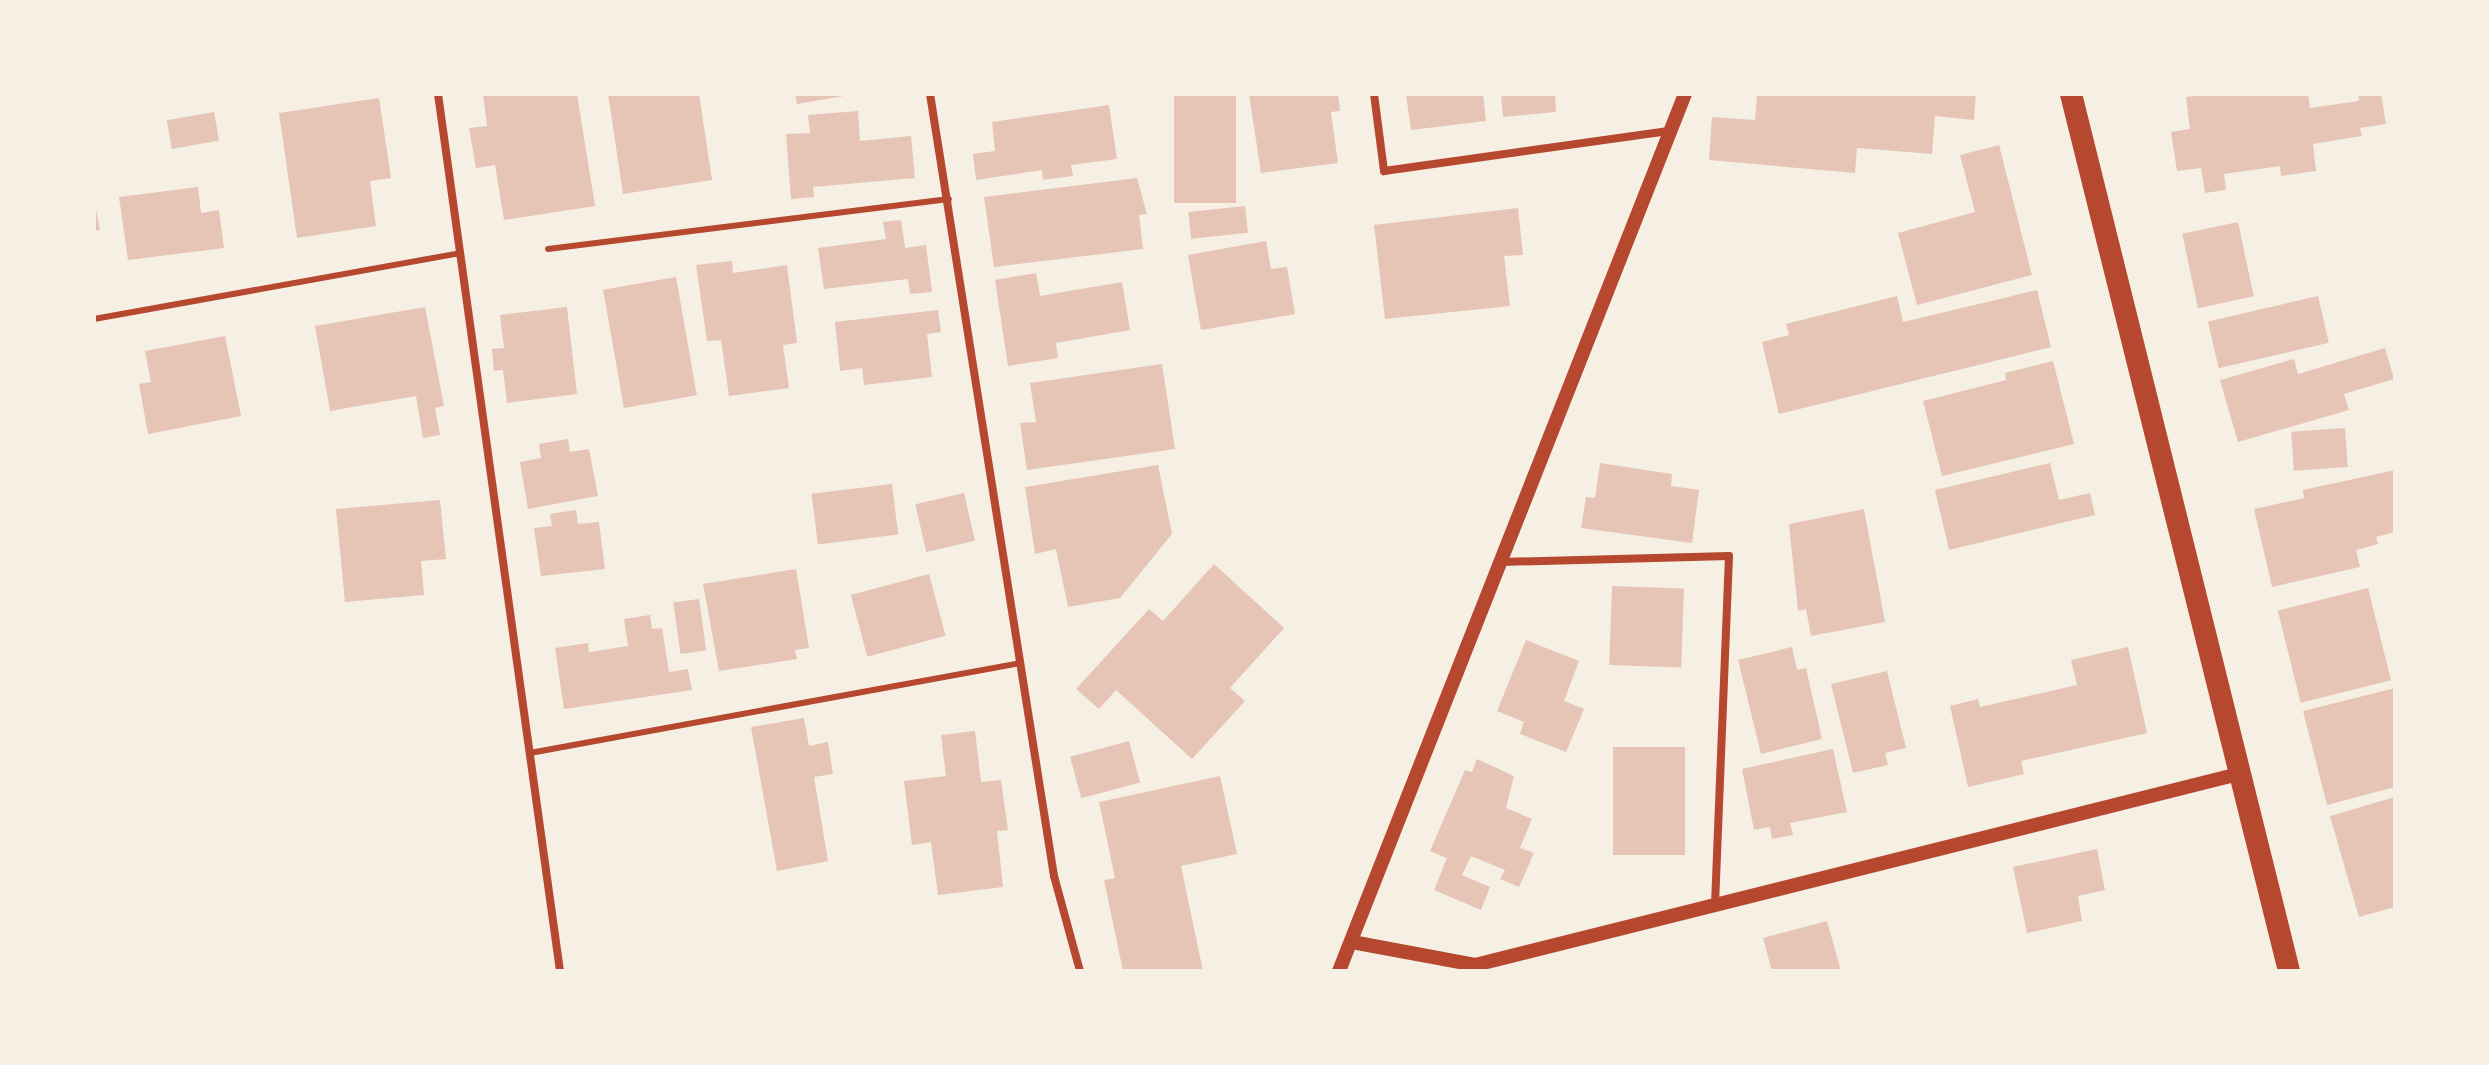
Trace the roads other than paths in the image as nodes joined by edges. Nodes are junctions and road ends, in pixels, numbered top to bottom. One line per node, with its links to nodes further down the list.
1 (438, 94): 9 (street)
2 (930, 94): 7 (street)
3 (1374, 94): 6 (street)
4 (1685, 94): 6 (street)
5 (2071, 94): 14 (highway)
6 (1671, 131): 11 (street)
7 (949, 199): 8 (lane); 12 (street)
8 (548, 249)
9 (460, 253): 10 (lane); 13 (street)
10 (94, 319)
11 (1501, 562): 15 (street); 16 (street)
12 (1020, 663): 13 (lane); 18 (street)
13 (530, 753): 17 (street)
14 (2239, 774): 15 (street); 20 (highway)
15 (1715, 905): 16 (street)
16 (1352, 942): 19 (street)
17 (560, 971)
18 (1080, 971)
19 (1339, 971)
20 (2289, 971)

